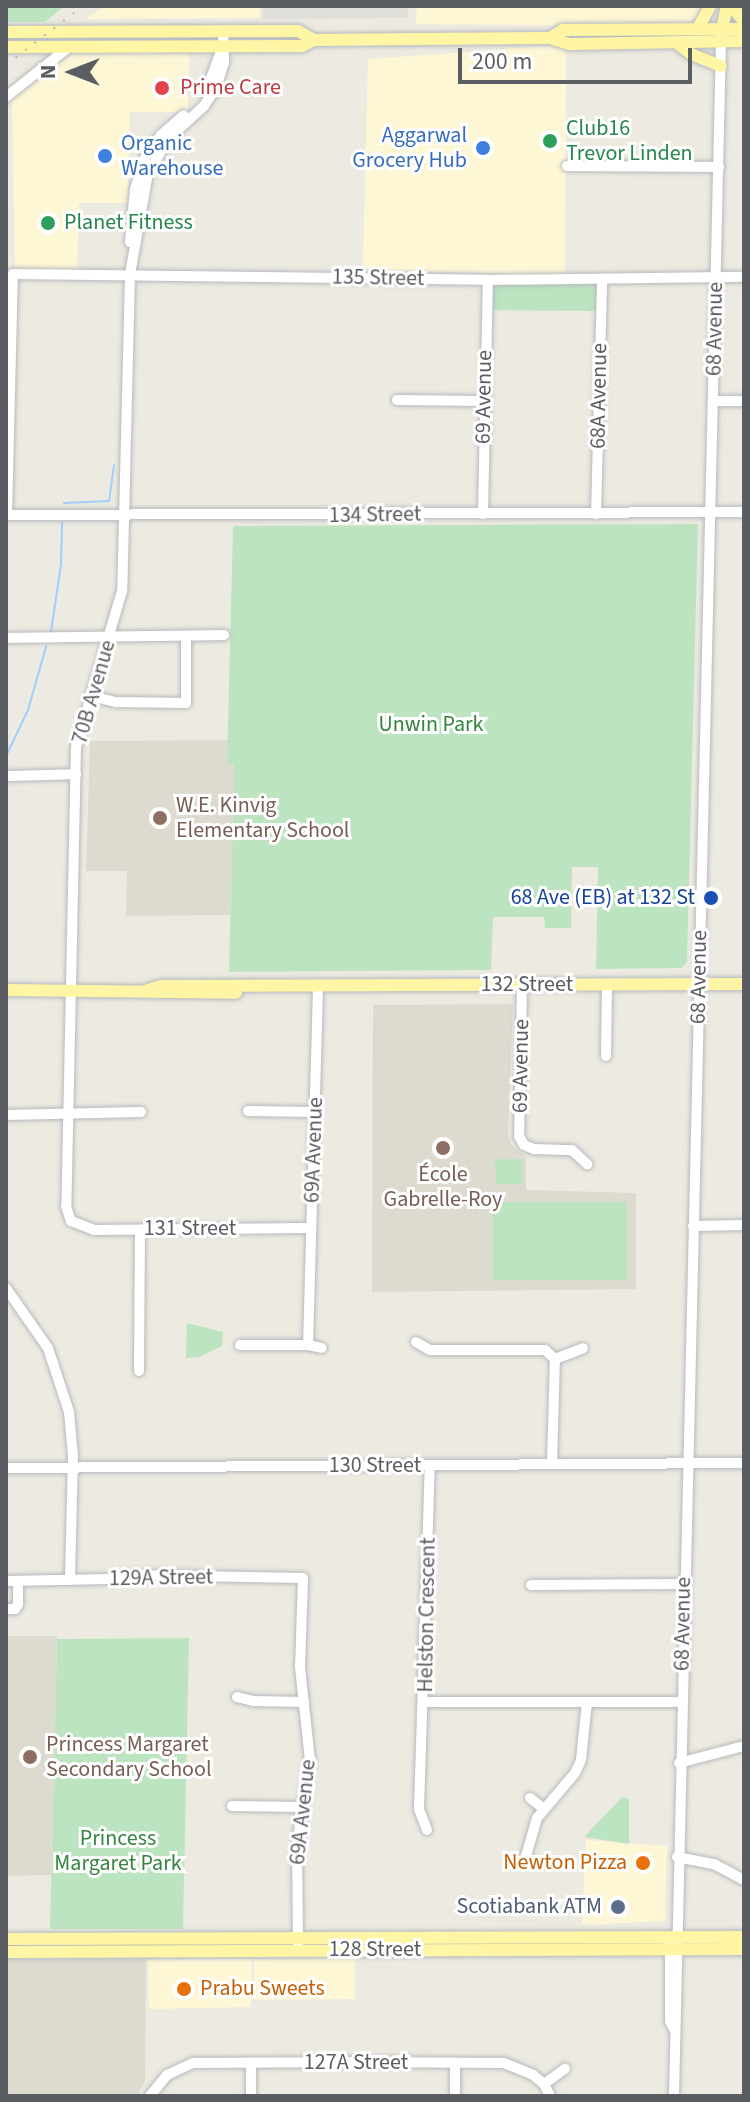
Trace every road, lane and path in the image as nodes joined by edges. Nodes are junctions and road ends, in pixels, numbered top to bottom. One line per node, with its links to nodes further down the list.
1 (710, 6): 5 (main road)
2 (717, 6): 10 (main road, 68 Avenue)
3 (729, 6): 4 (main road); 10 (main road, 68 Avenue)
4 (744, 21)
5 (698, 28): 10 (main road); 11 (main road)
6 (744, 29): 10 (main road)
7 (223, 31): 9 (main road); 12 (main road); 15 (street)
8 (6, 32): 9 (main road)
9 (89, 32): 17 (main road)
10 (721, 35): 13 (main road); 14 (main road); 18 (street, 68 Avenue)
11 (550, 38): 12 (main road); 14 (main road)
12 (314, 40): 15 (main road)
13 (744, 41)
14 (676, 42): 18 (main road)
15 (224, 46): 17 (main road); 22 (street, 70B Avenue)
16 (6, 47): 17 (main road)
17 (69, 47): 19 (street)
18 (721, 66): 21 (street, 68 Avenue)
19 (6, 97)
20 (567, 166): 21 (street)
21 (719, 167): 23 (street, 68 Avenue)
22 (130, 274): 26 (street, 135 Street); 27 (street, 135 Street); 37 (street, 70B Avenue)
23 (716, 277): 24 (street, 135 Street); 25 (street, 135 Street); 30 (street, 68 Avenue)
24 (744, 277)
25 (602, 279): 26 (street, 135 Street); 35 (street, 68A Avenue)
26 (488, 280): 29 (street, 69 Avenue)
27 (7, 389): 36 (street)
28 (397, 400): 29 (street)
29 (483, 401): 34 (street, 69 Avenue)
30 (713, 401): 31 (street); 32 (street, 68 Avenue)
31 (744, 401)
32 (710, 512): 33 (street, 134 Street); 35 (street, 134 Street); 45 (street, 68 Avenue)
33 (744, 512)
34 (483, 514): 35 (street, 134 Street); 37 (street, 134 Street)
35 (596, 514)
36 (6, 515): 37 (street, 134 Street)
37 (123, 515): 41 (street, 70B Avenue)
38 (224, 635): 39 (street)
39 (186, 636): 41 (street); 42 (street)
40 (6, 638): 41 (street)
41 (110, 638): 42 (street, 70B Avenue)
42 (90, 696): 43 (street, 70B Avenue)
43 (76, 774): 44 (street); 51 (street, 70B Avenue)
44 (6, 776)
45 (699, 984): 46 (main road, 132 Street); 48 (main road, 132 Street); 61 (street, 68 Avenue)
46 (744, 984)
47 (522, 985): 48 (main road, 132 Street); 49 (main road, 132 Street); 58 (street, 69 Avenue)
48 (607, 985): 52 (street)
49 (314, 988): 51 (main road, 132 Street); 55 (street, 69A Avenue)
50 (6, 990): 51 (main road, 132 Street)
51 (71, 990): 56 (street, 70B Avenue)
52 (606, 1056)
53 (248, 1111): 55 (street)
54 (141, 1112): 56 (street)
55 (316, 1112): 62 (street, 69A Avenue)
56 (69, 1114): 57 (street); 59 (street, 70B Avenue)
57 (6, 1115)
58 (587, 1164)
59 (71, 1221): 63 (street, 131 Street)
60 (744, 1225): 61 (street)
61 (693, 1226): 72 (street, 68 Avenue)
62 (311, 1228): 63 (street, 131 Street); 67 (street, 69A Avenue)
63 (140, 1230): 71 (street)
64 (6, 1288): 77 (street)
65 (416, 1342): 70 (street)
66 (240, 1345): 67 (street)
67 (308, 1345): 68 (street)
68 (322, 1348)
69 (583, 1348): 70 (street)
70 (555, 1359): 74 (street)
71 (139, 1371)
72 (687, 1463): 73 (street, 130 Street); 74 (street, 130 Street); 82 (street, 68 Avenue)
73 (744, 1463)
74 (552, 1464): 75 (street, 130 Street)
75 (430, 1465): 77 (street, 130 Street); 87 (street, Helston Crescent)
76 (6, 1468): 77 (street, 130 Street)
77 (73, 1468): 79 (street)
78 (303, 1578): 79 (street, 129A Street); 86 (street, 69A Avenue)
79 (70, 1580): 81 (street, 129A Street)
80 (6, 1581): 81 (street, 129A Street)
81 (18, 1581): 84 (street)
82 (684, 1584): 83 (street); 89 (street, 68 Avenue)
83 (531, 1585)
84 (6, 1609)
85 (237, 1697): 86 (street)
86 (304, 1702): 94 (street, 69A Avenue)
87 (423, 1702): 88 (street, Helston Crescent); 96 (street)
88 (587, 1702): 89 (street, Helston Crescent); 95 (street)
89 (681, 1702): 91 (street, 68 Avenue)
90 (744, 1746): 91 (street)
91 (679, 1763): 97 (street, 68 Avenue)
92 (530, 1798): 95 (street)
93 (232, 1806): 94 (street)
94 (301, 1807): 104 (street, 69A Avenue)
95 (543, 1808): 98 (street)
96 (427, 1830)
97 (677, 1857): 99 (street); 103 (street, 68 Avenue)
98 (524, 1863)
99 (744, 1880)
100 (744, 1937): 103 (main road, 128 Street)
101 (245, 1938): 102 (main road, 128 Street); 104 (main road, 128 Street); 106 (main road)
102 (6, 1939)
103 (674, 1940): 104 (main road, 128 Street); 105 (main road, 128 Street); 116 (street, 68 Avenue)
104 (297, 1944): 106 (main road, 128 Street)
105 (744, 1949)
106 (197, 1951): 107 (main road, 128 Street)
107 (6, 1952)
108 (251, 2063): 109 (street, 127A Street); 112 (street, 127A Street); 113 (street)
109 (455, 2063): 111 (street, 127A Street); 114 (street)
110 (565, 2069): 111 (street)
111 (544, 2084): 115 (street)
112 (150, 2096)
113 (251, 2096)
114 (455, 2096)
115 (550, 2096)
116 (674, 2096)

